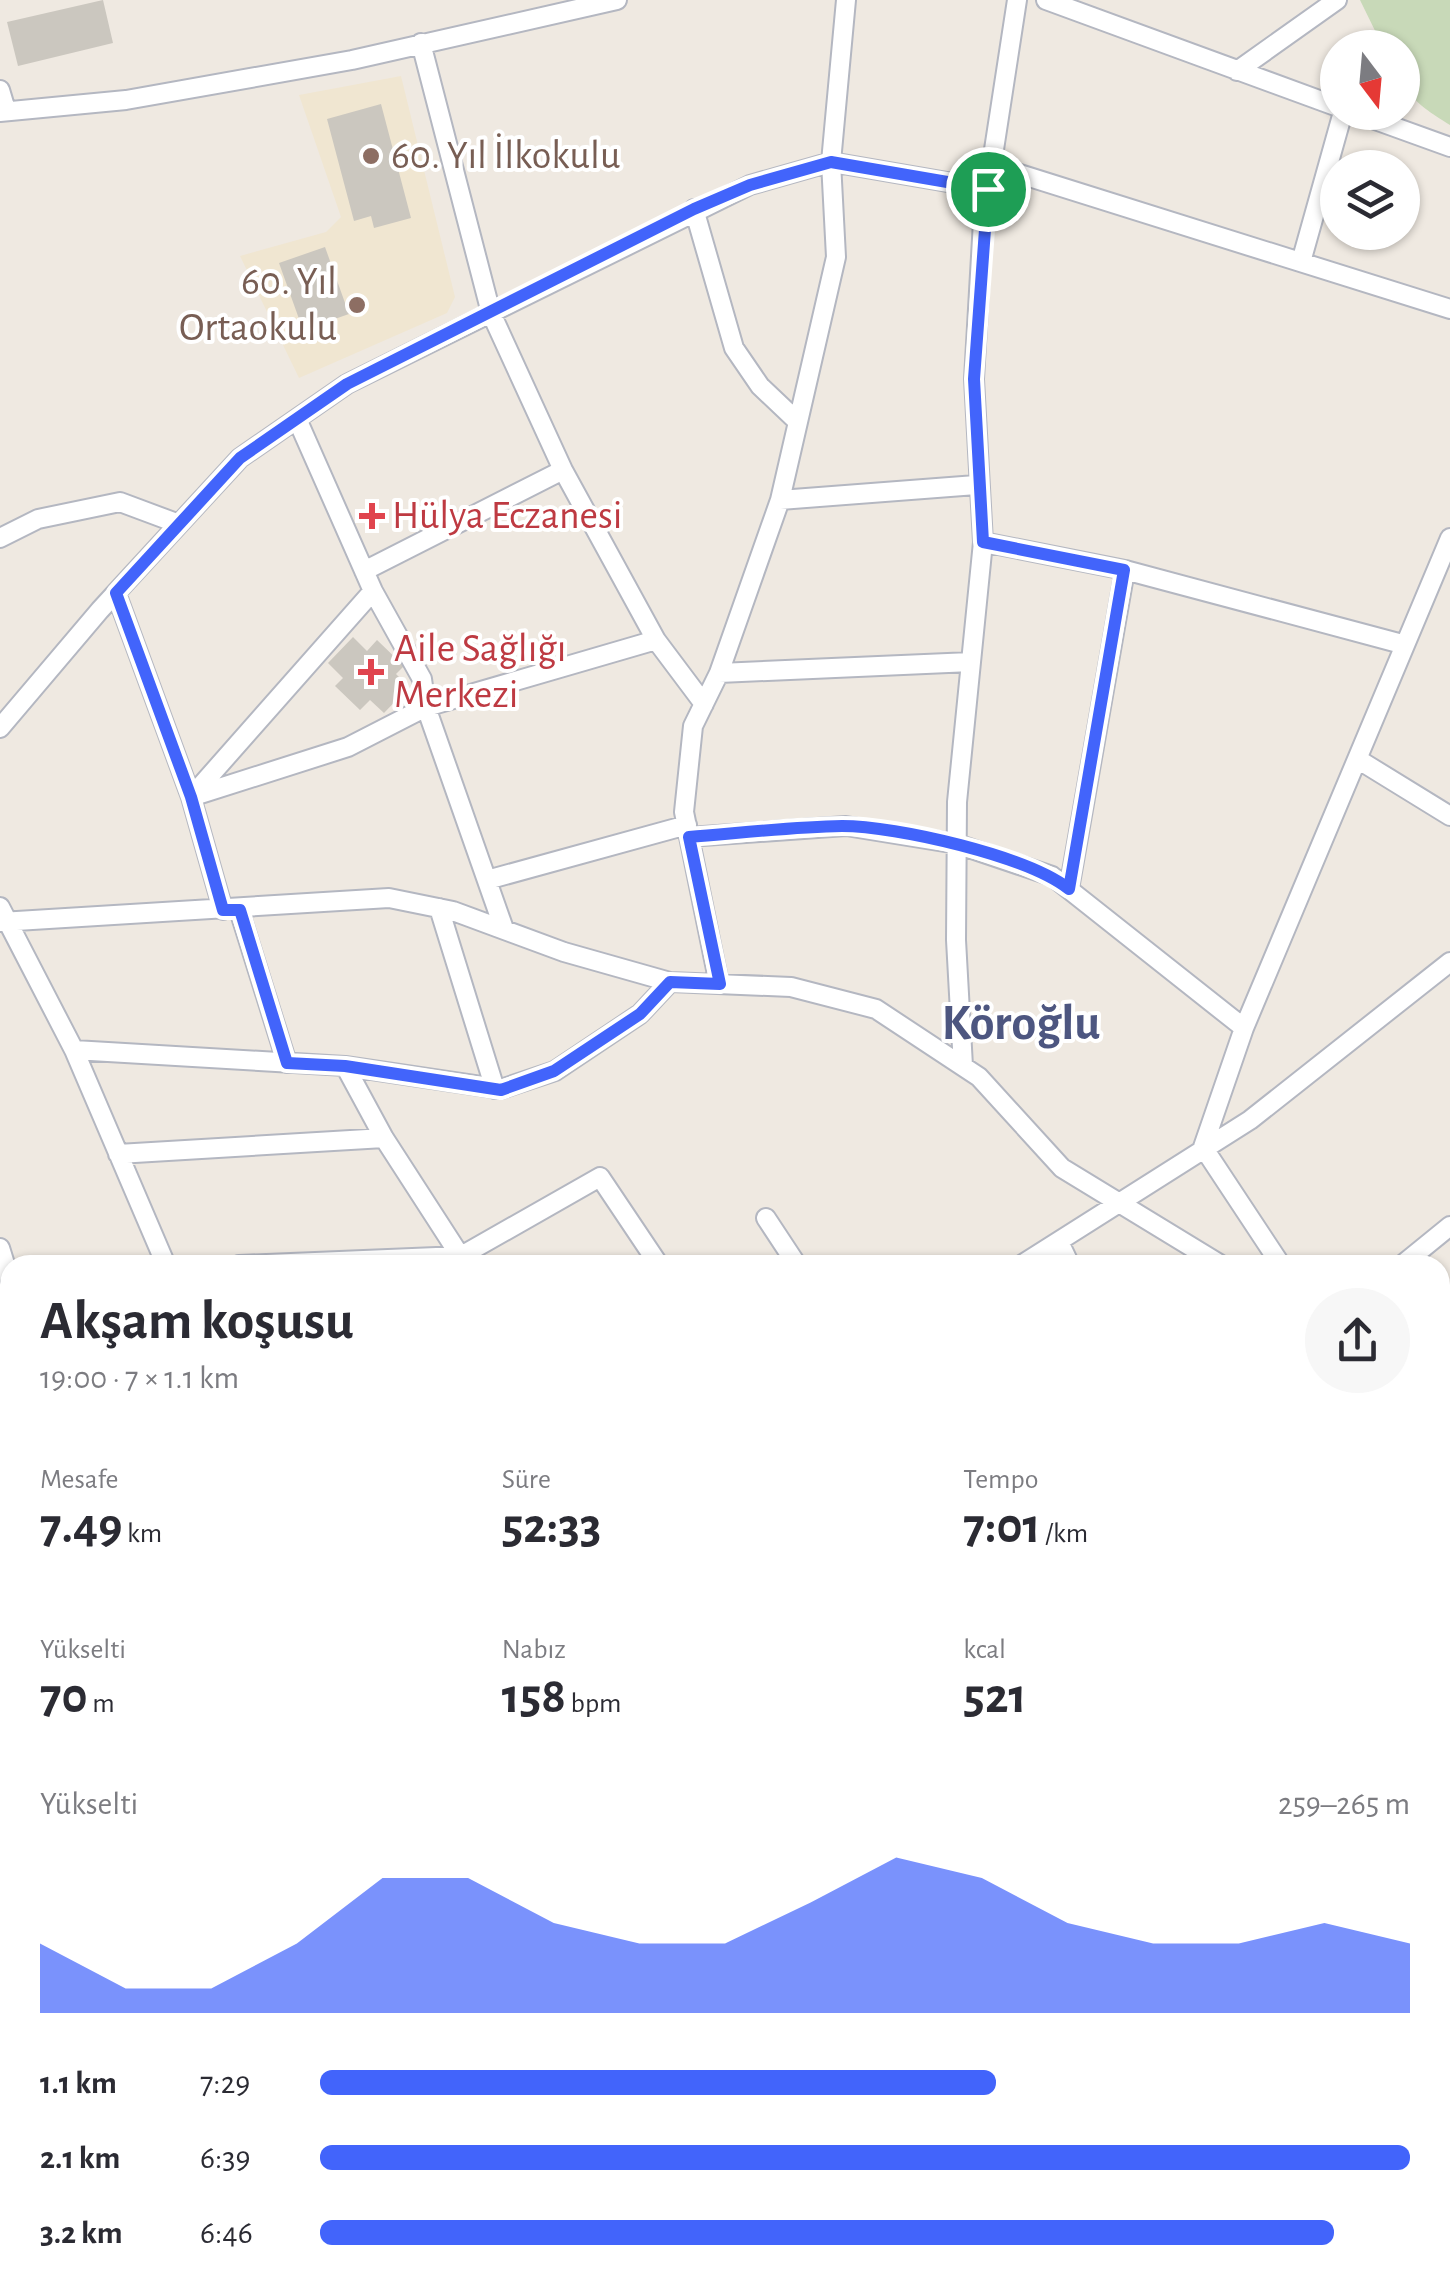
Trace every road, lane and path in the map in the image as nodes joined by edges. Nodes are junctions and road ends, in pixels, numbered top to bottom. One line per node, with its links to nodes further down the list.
1 (510, 0): 7 (street)
2 (617, 0): 7 (street)
3 (846, 0): 16 (street)
4 (1016, 0): 17 (street)
5 (1046, 0): 9 (street)
6 (1336, 0): 9 (street)
7 (516, 19): 8 (street)
8 (421, 43): 12 (street); 22 (street)
9 (1237, 71): 11 (street)
10 (0, 90): 12 (street)
11 (1320, 102)
12 (3, 111)
13 (1335, 130): 20 (street)
14 (1403, 130): 15 (street)
15 (1450, 147)
16 (831, 162): 18 (street); 19 (street); 24 (street)
17 (991, 165): 18 (street); 20 (street)
18 (988, 189): 26 (street)
19 (694, 209): 22 (street); 24 (street)
20 (1301, 262): 21 (street)
21 (1450, 309)
22 (491, 312): 23 (street); 25 (street)
23 (296, 419): 28 (street); 33 (street)
24 (798, 422): 27 (street)
25 (563, 470): 33 (street); 36 (street)
26 (976, 485): 27 (street); 31 (street)
27 (780, 500): 39 (street)
28 (179, 524): 29 (street); 35 (street)
29 (0, 538)
30 (1450, 538): 37 (street)
31 (983, 542): 32 (street); 38 (street)
32 (1124, 570): 37 (street); 49 (street)
33 (364, 571): 34 (street)
34 (373, 591): 41 (street); 44 (street)
35 (116, 593): 42 (street); 44 (street)
36 (656, 640): 40 (street); 41 (street)
37 (1402, 644): 43 (street)
38 (971, 662): 39 (street); 47 (street)
39 (719, 672): 40 (street)
40 (704, 704): 46 (street)
41 (426, 706): 44 (street); 48 (street)
42 (0, 728)
43 (1359, 760): 45 (street); 57 (street)
44 (191, 797): 51 (street)
45 (1450, 816)
46 (688, 831): 47 (street); 48 (street); 56 (street)
47 (957, 844): 49 (street); 61 (street)
48 (486, 880): 53 (street)
49 (1069, 889): 57 (street)
50 (438, 908): 51 (street); 53 (street); 62 (street)
51 (231, 910): 52 (street); 59 (street)
52 (3, 917): 58 (street)
53 (504, 929): 55 (street)
54 (1450, 962): 64 (street)
55 (670, 982): 56 (street); 62 (street)
56 (720, 984): 61 (street)
57 (1244, 1028): 64 (street)
58 (74, 1050): 59 (street); 65 (street)
59 (287, 1063): 60 (street)
60 (345, 1066): 62 (street); 63 (street)
61 (962, 1066): 66 (street)
62 (495, 1088)
63 (384, 1138): 65 (street); 71 (street)
64 (1203, 1147): 66 (street); 78 (street)
65 (118, 1154): 70 (street)
66 (1115, 1204): 69 (street); 77 (street)
67 (766, 1218): 74 (street)
68 (1450, 1226): 79 (street)
69 (1059, 1242): 75 (street); 76 (street)
70 (162, 1255)
71 (461, 1255)
72 (472, 1255): 73 (street)
73 (652, 1255)
74 (790, 1255)
75 (1038, 1255)
76 (1065, 1255)
77 (1204, 1255)
78 (1273, 1255)
79 (1414, 1255)

